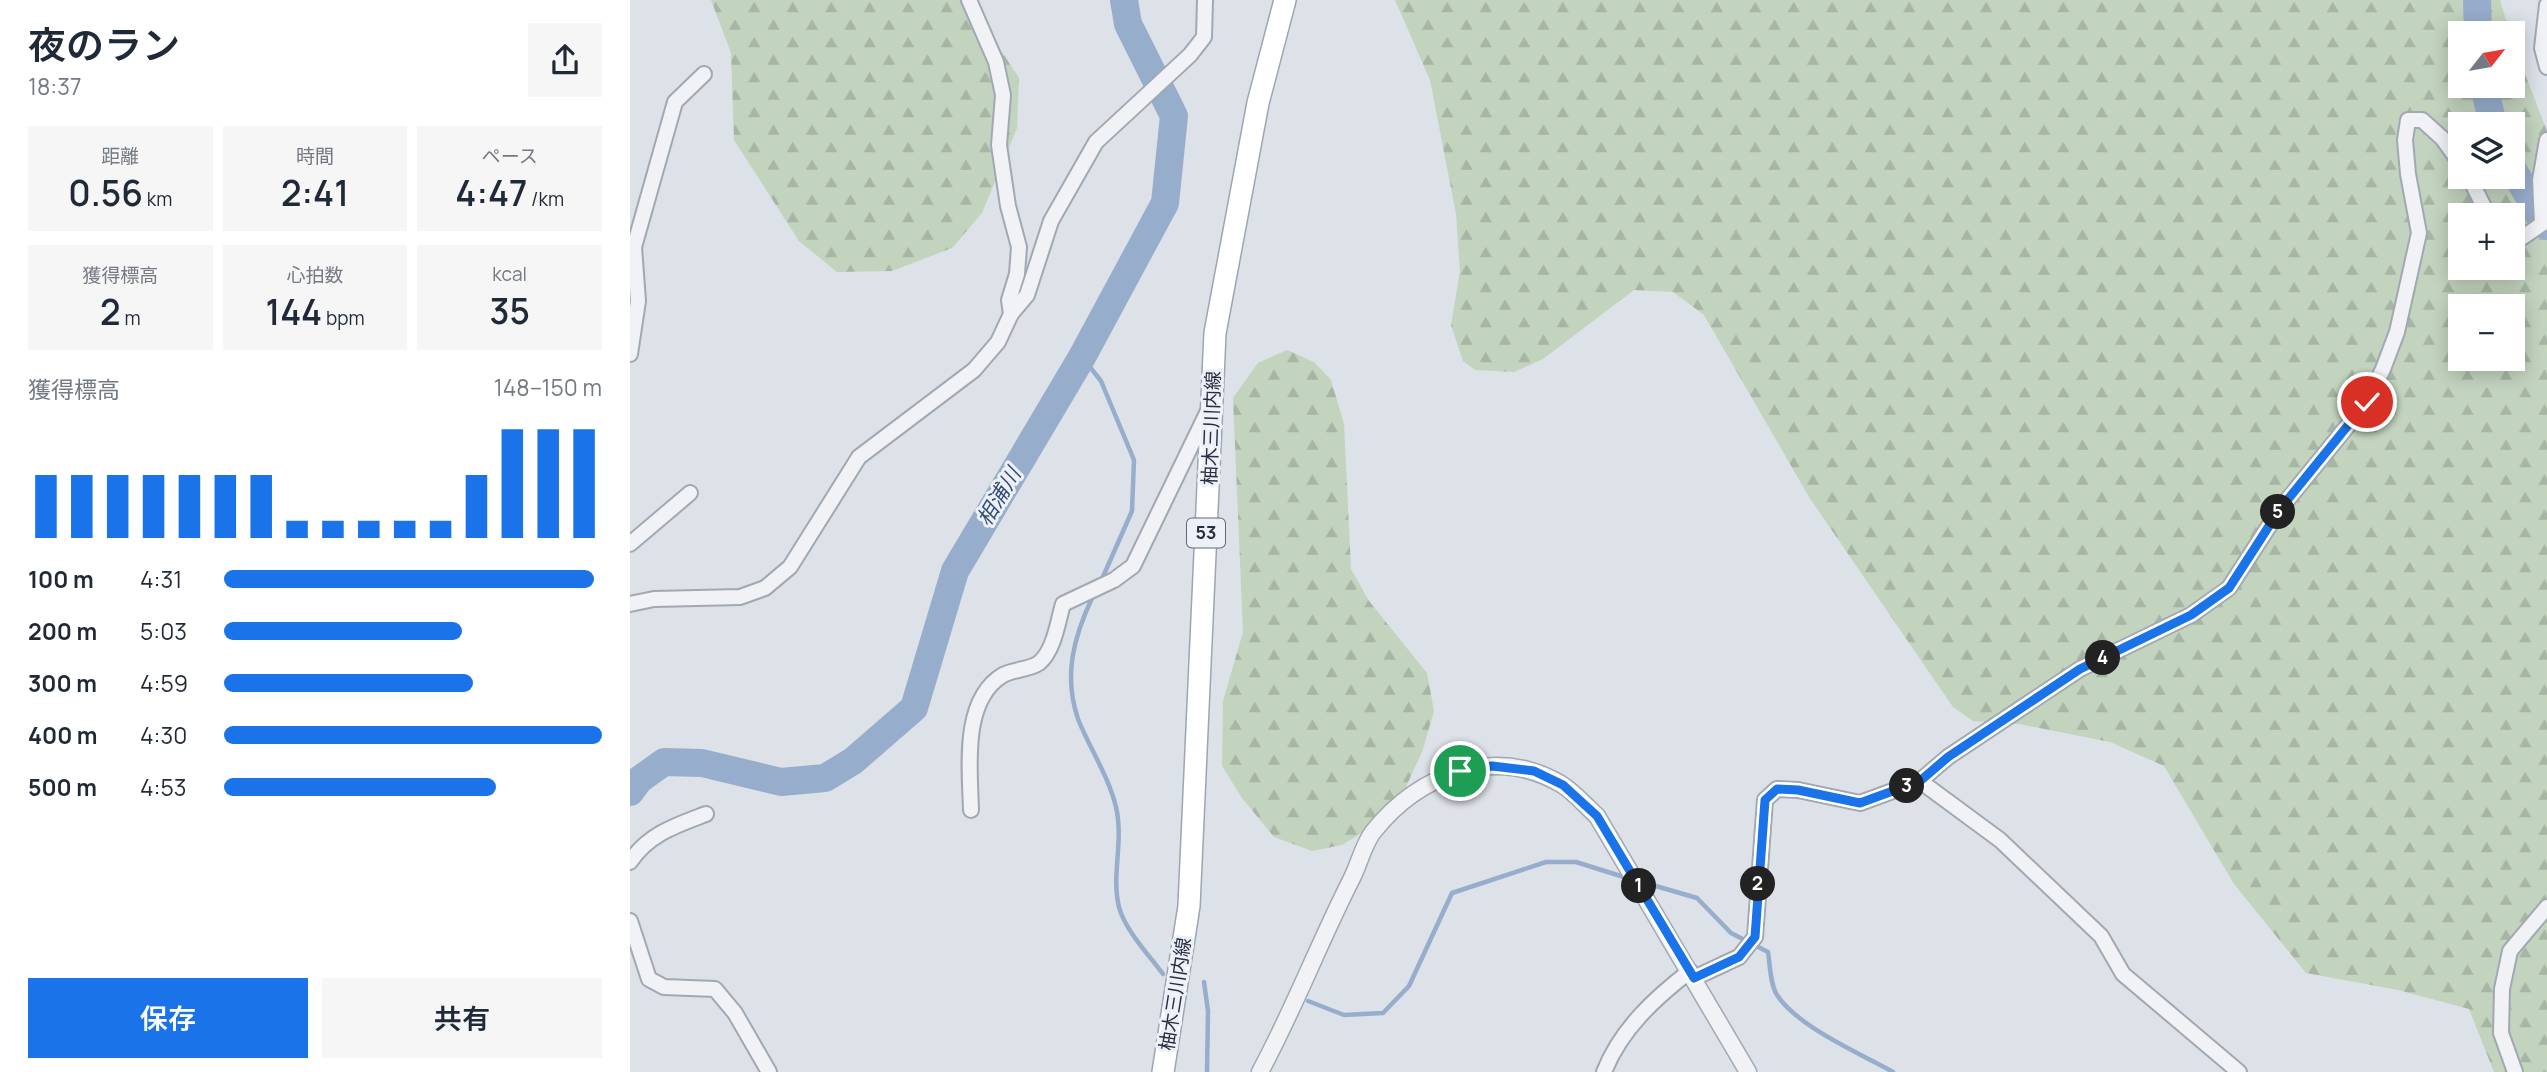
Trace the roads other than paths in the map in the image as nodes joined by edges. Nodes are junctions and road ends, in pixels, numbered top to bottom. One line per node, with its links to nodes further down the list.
1 (969, 0): 10 (street)
2 (1205, 0): 10 (street)
3 (1286, 0): 12 (main road, 柚木三川内線 / 53)
4 (2547, 5): 5 (street)
5 (2547, 67)
6 (704, 74): 11 (street)
7 (2547, 140): 9 (street)
8 (2448, 146): 16 (street)
9 (2525, 236)
10 (1011, 314): 15 (street)
11 (630, 354)
12 (1212, 404): 17 (street); 24 (main road, 柚木三川内線 / 53)
13 (690, 492): 14 (street)
14 (630, 544)
15 (630, 604)
16 (1920, 781): 22 (street); 28 (street)
17 (971, 810)
18 (706, 814): 19 (street)
19 (630, 862)
20 (2547, 907): 29 (street)
21 (630, 921): 23 (street)
22 (1692, 974): 25 (street); 26 (street); 27 (street)
23 (769, 1072)
24 (1163, 1072)
25 (1260, 1072)
26 (1604, 1072)
27 (1748, 1072)
28 (2239, 1072)
29 (2515, 1072)

